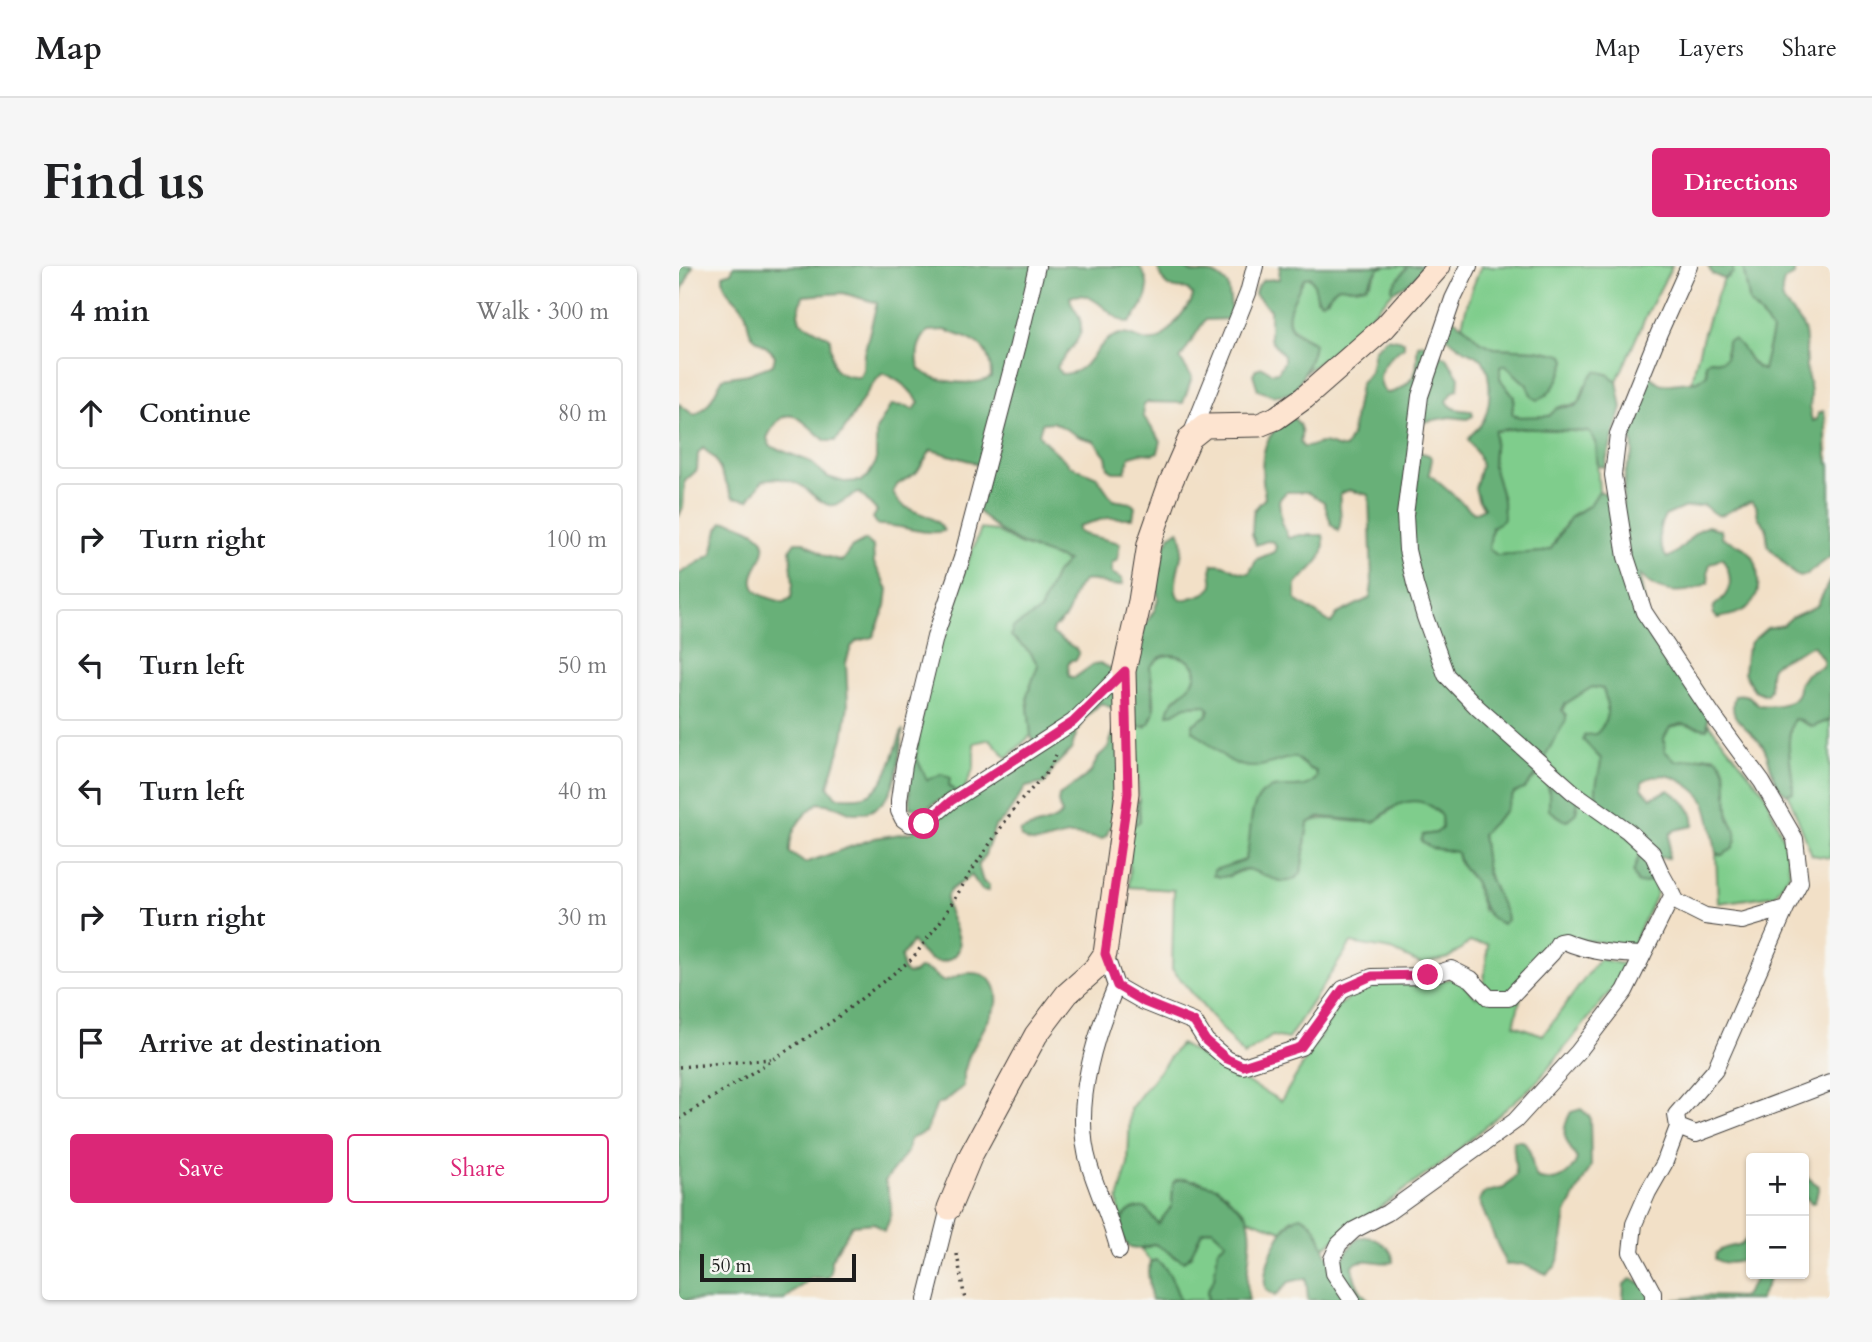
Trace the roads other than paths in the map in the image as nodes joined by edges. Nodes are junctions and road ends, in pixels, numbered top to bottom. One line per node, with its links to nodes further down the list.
1 (1037, 266): 7 (street)
2 (1255, 266): 6 (street)
3 (1439, 266): 6 (street)
4 (1469, 266): 8 (street)
5 (1689, 266): 9 (street)
6 (1190, 438): 7 (street)
7 (1125, 671): 10 (street)
8 (1673, 894): 9 (street); 11 (street)
9 (1786, 908): 14 (street)
10 (1105, 954): 12 (street); 15 (street)
11 (1643, 955): 12 (street); 18 (street)
12 (1117, 986): 16 (street)
13 (1830, 1083): 14 (street)
14 (1678, 1127): 19 (street)
15 (949, 1208): 17 (street)
16 (1119, 1251)
17 (926, 1300)
18 (1352, 1300)
19 (1653, 1300)

